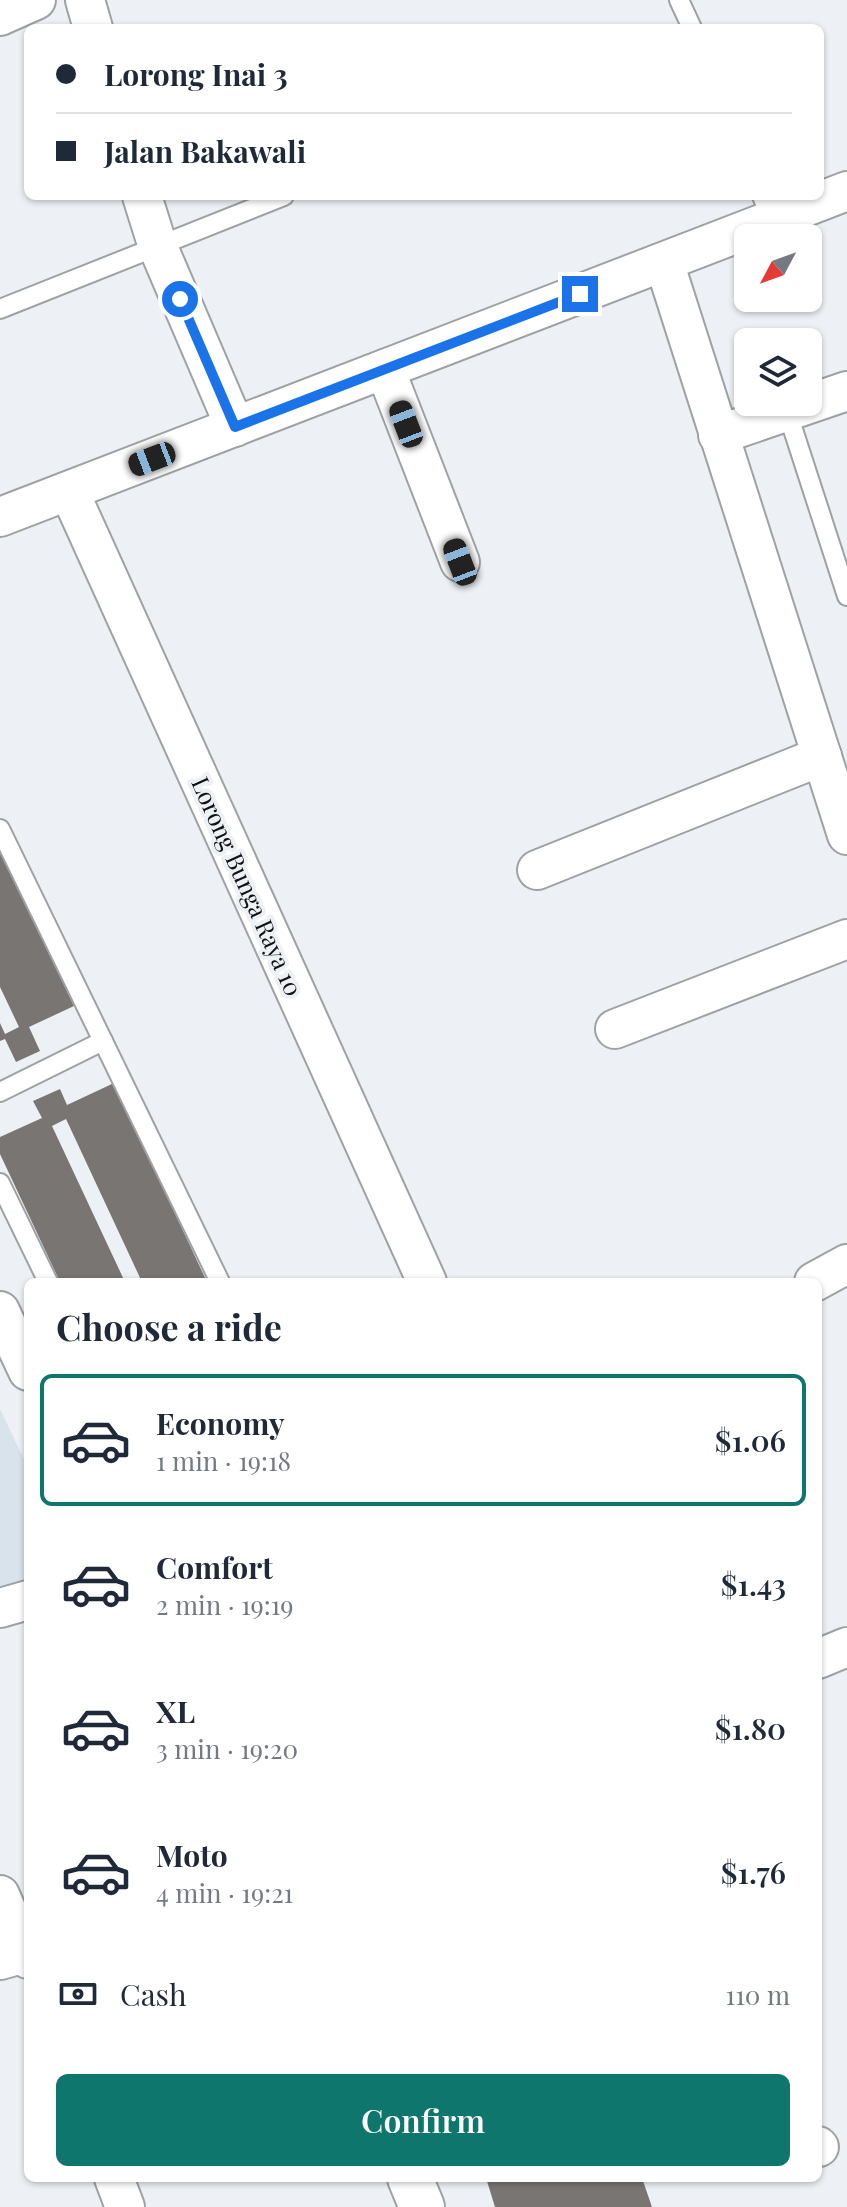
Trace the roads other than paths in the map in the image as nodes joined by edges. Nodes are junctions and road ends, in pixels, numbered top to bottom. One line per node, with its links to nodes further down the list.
1 (36, 0): 4 (street)
2 (85, 0): 5 (street)
3 (679, 0): 6 (lane)
4 (0, 16)
5 (92, 24)
6 (690, 24)
7 (847, 191): 8 (street)
8 (824, 196)
9 (143, 200): 13 (street)
10 (274, 200): 13 (lane)
11 (805, 200): 12 (street)
12 (767, 208): 14 (street)
13 (158, 247): 15 (lane); 21 (street)
14 (664, 262): 16 (street); 22 (street)
15 (0, 309)
16 (385, 369): 21 (street); 25 (street)
17 (847, 391): 18 (street)
18 (822, 399)
19 (773, 416): 22 (street)
20 (789, 416): 26 (lane)
21 (235, 427): 23 (street)
22 (718, 435): 28 (street)
23 (69, 491): 24 (street); 40 (street, Lorong Bunga Raya 10)
24 (0, 517)
25 (460, 562)
26 (843, 567): 27 (lane)
27 (847, 596)
28 (822, 756): 30 (street); 31 (street)
29 (0, 829): 34 (lane)
30 (847, 835)
31 (537, 870)
32 (847, 939): 33 (street)
33 (615, 1029)
34 (103, 1041): 35 (lane); 39 (lane)
35 (0, 1092)
36 (0, 1183): 38 (lane)
37 (847, 1264): 41 (street)
38 (46, 1278)
39 (218, 1278)
40 (425, 1278)
41 (821, 1278)
42 (0, 1311): 43 (street)
43 (24, 1362)
44 (24, 1601): 45 (street)
45 (0, 1608)
46 (847, 1647): 47 (street)
47 (822, 1657)
48 (0, 1895): 49 (street)
49 (20, 1954)
50 (116, 2182): 52 (street)
51 (412, 2182): 53 (street)
52 (125, 2207)
53 (422, 2207)

